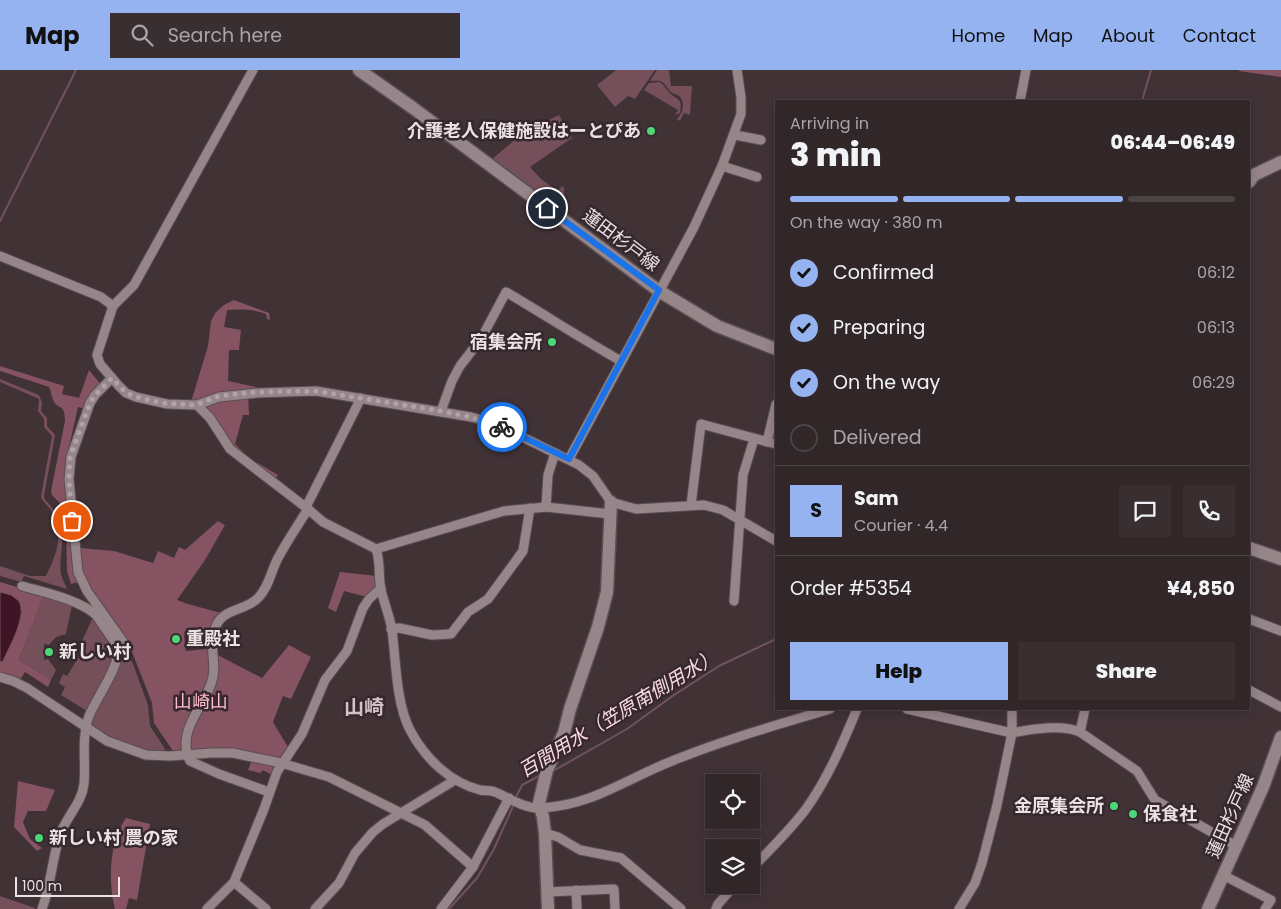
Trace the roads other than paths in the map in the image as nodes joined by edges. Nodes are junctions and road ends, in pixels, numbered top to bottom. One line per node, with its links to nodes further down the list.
1 (254, 70): 14 (street)
2 (359, 70): 13 (main road, 蓮田杉戸線)
3 (737, 70): 6 (street)
4 (1026, 70): 5 (street)
5 (1020, 100)
6 (735, 135): 7 (street); 9 (street)
7 (761, 140)
8 (1281, 162): 11 (main road)
9 (722, 166): 10 (street); 13 (street)
10 (757, 177)
11 (1251, 177)
12 (0, 256): 14 (street)
13 (659, 290): 15 (main road, 蓮田杉戸線); 16 (street)
14 (114, 306): 17 (street)
15 (775, 349)
16 (621, 362): 20 (street); 25 (street)
17 (112, 378): 19 (street); 38 (street)
18 (361, 398): 19 (street); 20 (street); 28 (street)
19 (196, 405): 28 (street)
20 (441, 411): 24 (street)
21 (775, 414): 23 (street)
22 (754, 439): 23 (street); 26 (street); 31 (street)
23 (772, 443)
24 (555, 453): 25 (street); 27 (street)
25 (569, 459): 30 (street)
26 (692, 505): 30 (street); 31 (street)
27 (546, 507): 29 (street); 30 (street)
28 (307, 508): 34 (street); 57 (street)
29 (530, 508): 34 (street); 42 (street)
30 (611, 508): 62 (main road)
31 (740, 520): 32 (street); 39 (street)
32 (775, 540)
33 (1250, 548): 35 (main road)
34 (376, 549): 37 (street)
35 (1281, 559)
36 (22, 586): 40 (street)
37 (381, 588): 42 (street); 58 (street)
38 (87, 591): 40 (street); 44 (street)
39 (734, 601)
40 (75, 604): 53 (street)
41 (1250, 620): 43 (street)
42 (392, 628): 59 (street)
43 (1281, 631)
44 (124, 643)
45 (0, 677): 53 (street)
46 (1250, 691): 47 (street)
47 (1281, 707)
48 (827, 710): 62 (street)
49 (857, 710): 66 (street)
50 (912, 710): 54 (street)
51 (1012, 710): 54 (street)
52 (1085, 710): 55 (street)
53 (86, 727): 57 (street); 73 (street)
54 (1012, 732): 55 (street); 83 (street)
55 (1080, 732): 65 (street)
56 (1281, 737): 65 (main road, 蓮田杉戸線)
57 (187, 754): 58 (street); 60 (street)
58 (281, 763): 60 (street); 63 (street)
59 (455, 780): 61 (street); 63 (street)
60 (269, 792): 69 (street)
61 (509, 798): 62 (street); 67 (street)
62 (540, 809): 64 (main road)
63 (402, 813): 67 (street); 76 (street)
64 (545, 833): 71 (main road); 81 (street)
65 (1236, 846): 68 (main road, 蓮田杉戸線)
66 (760, 861)
67 (473, 867): 77 (street)
68 (1223, 875): 84 (main road, 蓮田杉戸線); 85 (street)
69 (234, 882): 74 (street); 75 (street)
70 (576, 890): 71 (street); 79 (street); 80 (street)
71 (547, 892): 78 (main road)
72 (727, 894): 82 (street)
73 (42, 909)
74 (207, 909)
75 (266, 909)
76 (315, 909)
77 (441, 909)
78 (548, 909)
79 (577, 909)
80 (615, 909)
81 (681, 909)
82 (716, 909)
83 (960, 909)
84 (1208, 909)
85 (1266, 909)

